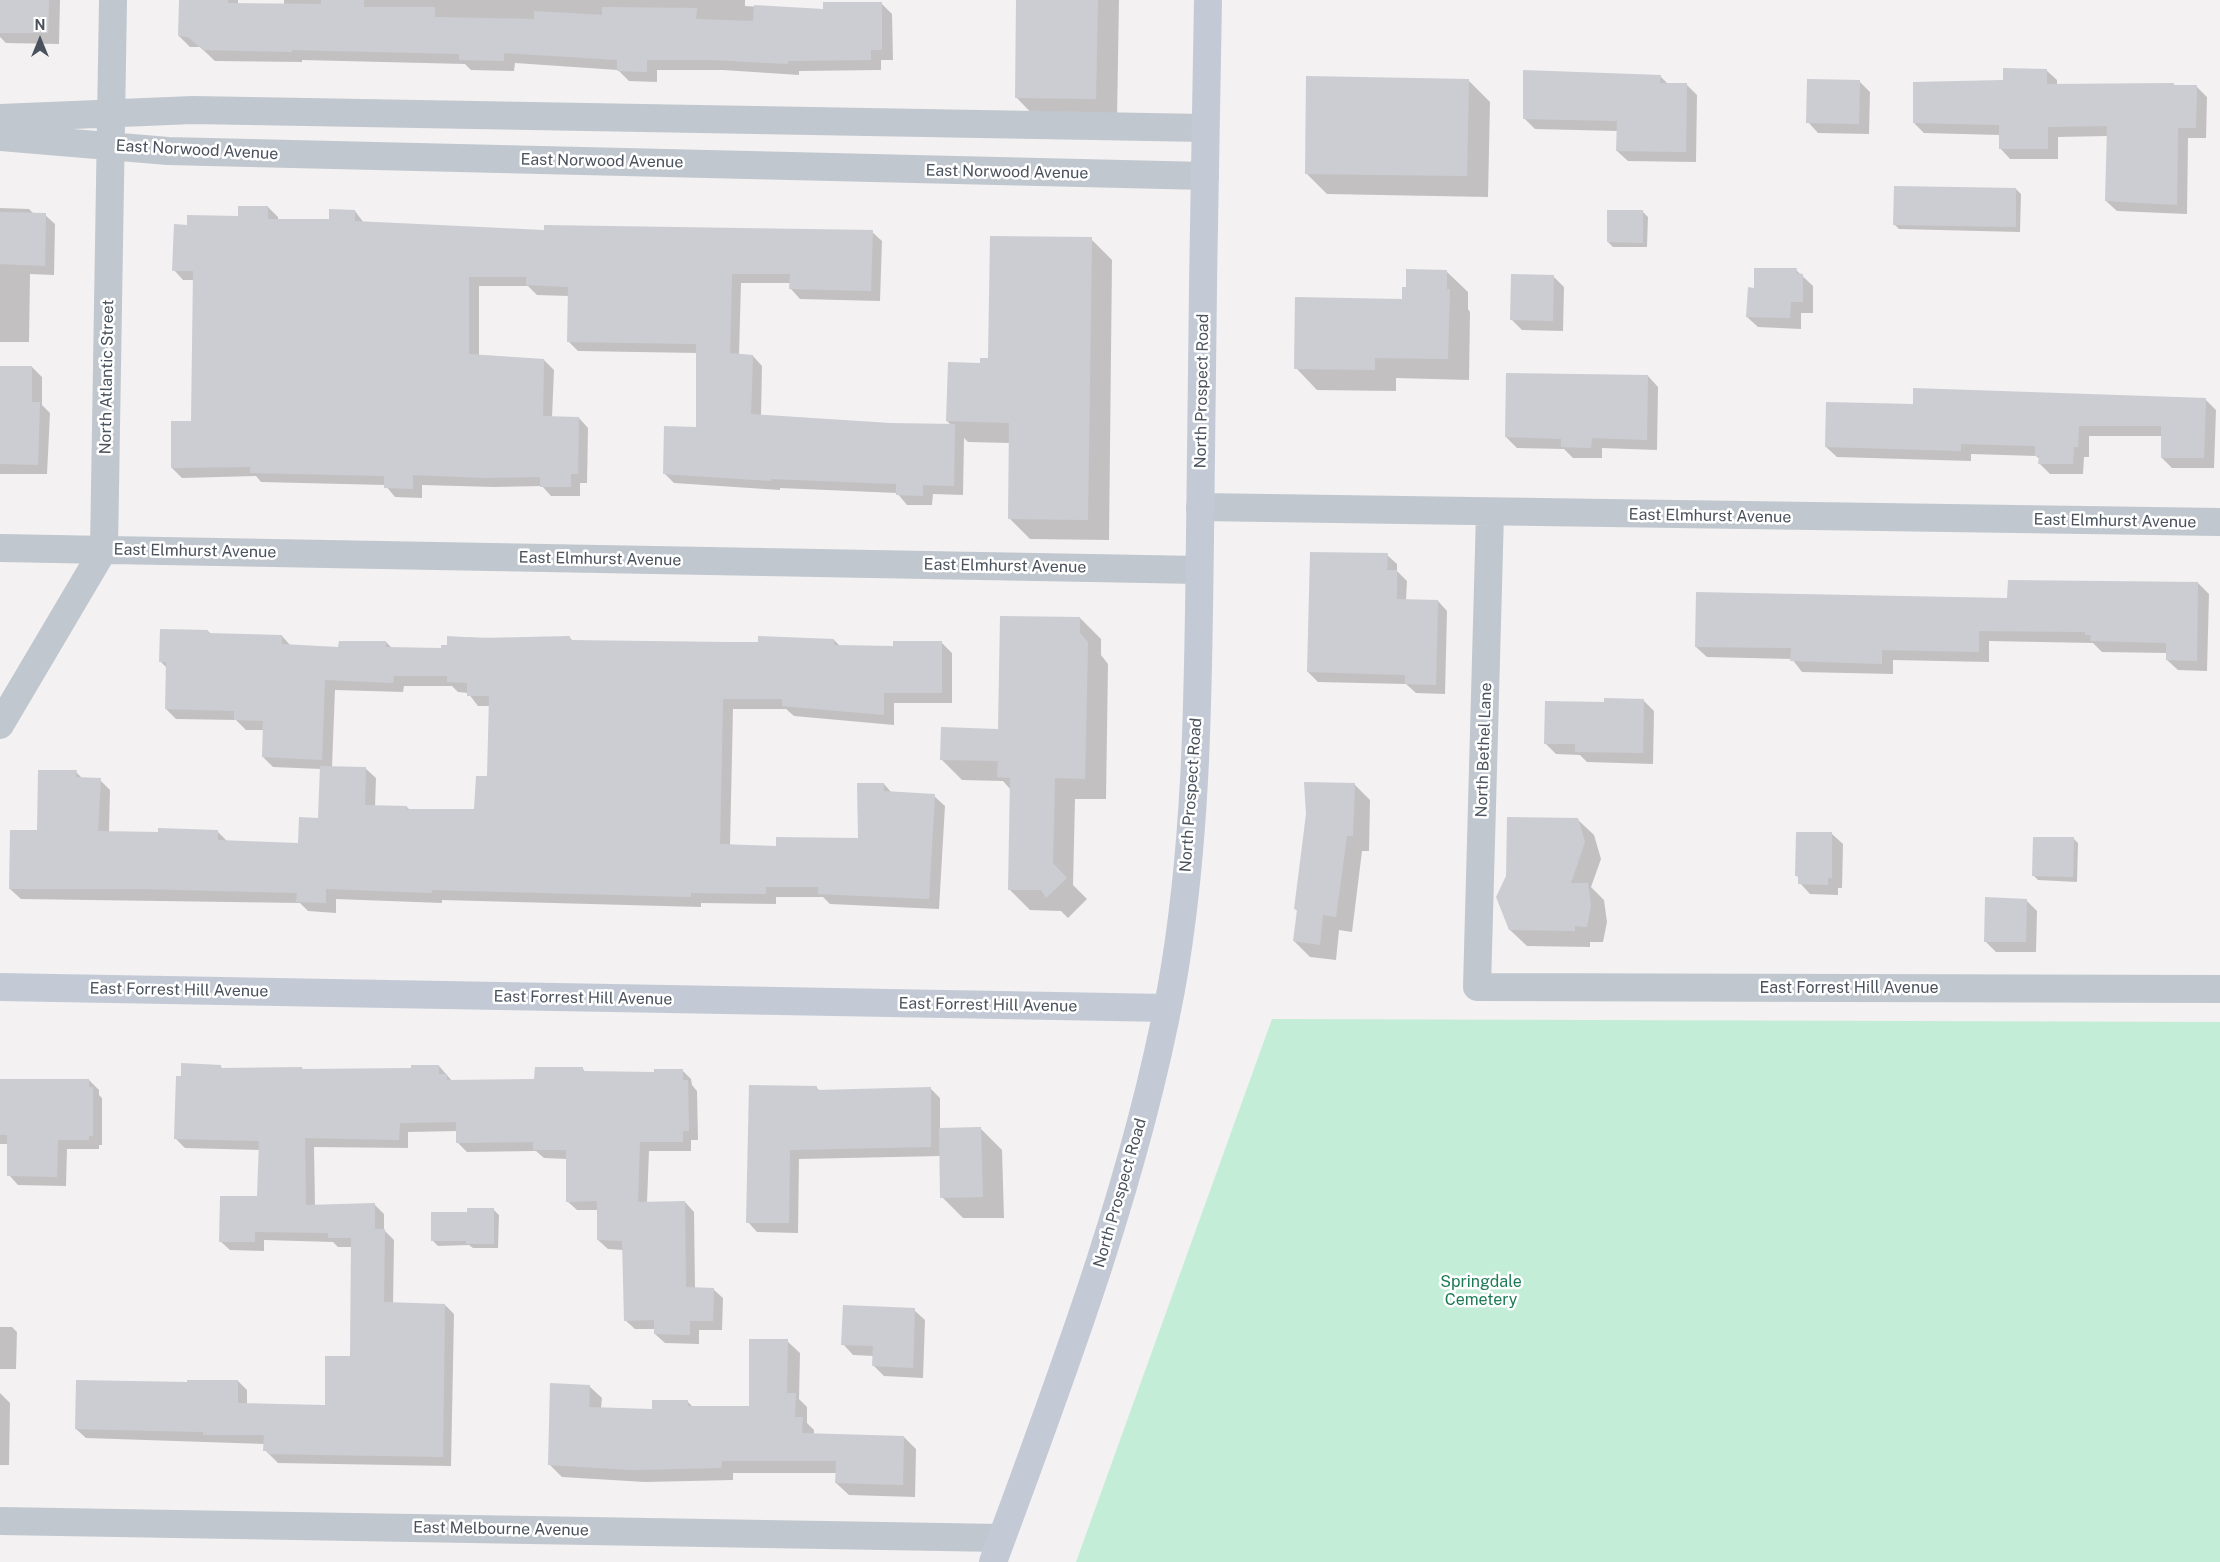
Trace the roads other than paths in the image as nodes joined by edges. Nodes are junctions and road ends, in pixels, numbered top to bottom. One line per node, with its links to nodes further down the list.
1 (113, 0): 3 (street, North Atlantic Street)
2 (1208, 0): 5 (main road, North Prospect Road)
3 (112, 113): 4 (street, East Norwood Avenue); 5 (street, East Norwood Avenue); 7 (street, North Atlantic Street)
4 (0, 118)
5 (1205, 128): 8 (main road, North Prospect Road)
6 (0, 137): 7 (street, East Norwood Avenue)
7 (111, 146): 8 (street, East Norwood Avenue); 13 (street, North Atlantic Street)
8 (1205, 176): 9 (main road, North Prospect Road)
9 (1200, 507): 10 (street, East Elmhurst Avenue); 14 (main road, North Prospect Road)
10 (1490, 513): 11 (street, East Elmhurst Avenue); 17 (street, North Bethel Lane)
11 (2220, 522)
12 (0, 548): 13 (street, East Elmhurst Avenue)
13 (104, 549): 14 (street, East Elmhurst Avenue); 15 (street, North Atlantic Street)
14 (1200, 570): 19 (main road, North Prospect Road)
15 (0, 725)
16 (0, 987): 19 (main road, East Forrest Hill Avenue)
17 (1477, 987): 18 (street, East Forrest Hill Avenue)
18 (2220, 989)
19 (1167, 1008): 21 (main road, North Prospect Road)
20 (0, 1521): 21 (street, East Melbourne Avenue)
21 (997, 1550)

